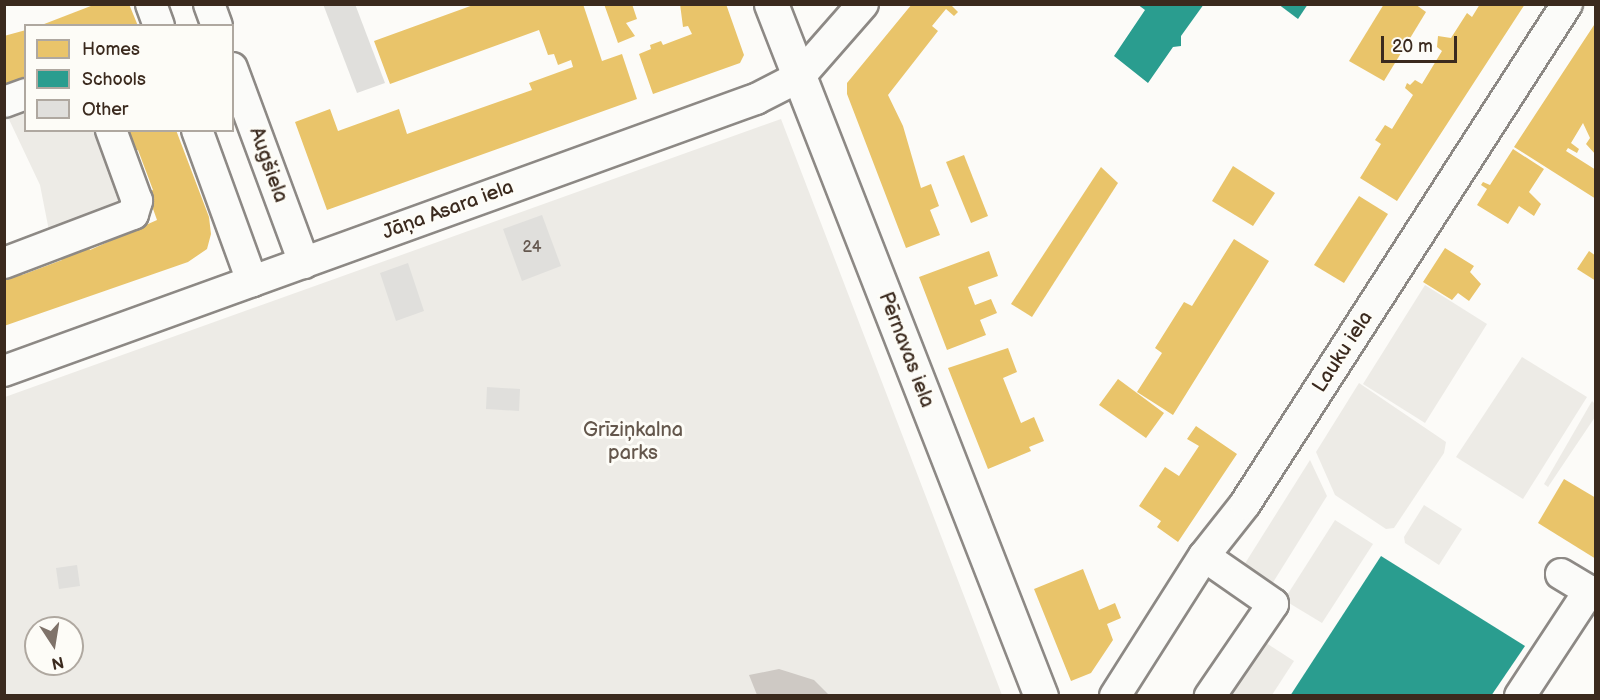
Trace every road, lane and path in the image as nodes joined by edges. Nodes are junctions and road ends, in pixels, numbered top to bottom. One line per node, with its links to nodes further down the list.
1 (151, 4): 6 (street)
2 (209, 4): 7 (street)
3 (771, 4): 9 (main road, Pērnavas iela)
4 (863, 4): 9 (street, Jāņa Asara iela)
5 (1567, 4): 18 (street, Lauku iela)
6 (158, 24)
7 (216, 24)
8 (234, 73): 14 (street, Augšiela)
9 (799, 77): 14 (street, Jāņa Asara iela); 21 (main road, Pērnavas iela)
10 (24, 95): 11 (street)
11 (4, 102)
12 (112, 132): 15 (street)
13 (198, 132): 16 (street)
14 (304, 262): 16 (street, Jāņa Asara iela)
15 (4, 263)
16 (252, 281): 17 (street, Jāņa Asara iela)
17 (4, 371)
18 (1204, 556): 22 (street, Lauku iela); 23 (street)
19 (1561, 574): 20 (street)
20 (1592, 593): 24 (street)
21 (1041, 696)
22 (1115, 696)
23 (1210, 696)
24 (1520, 696)

